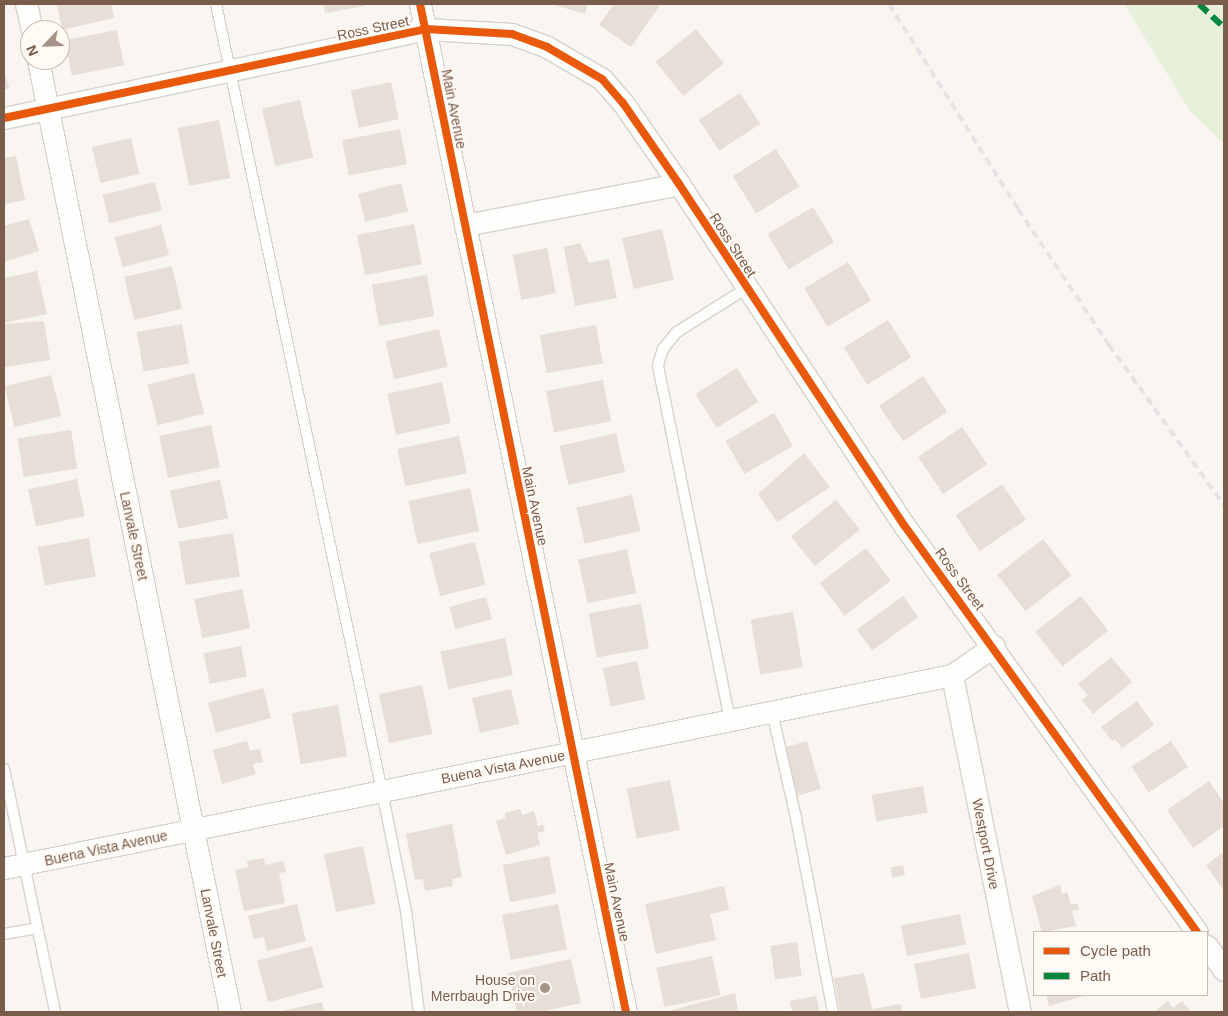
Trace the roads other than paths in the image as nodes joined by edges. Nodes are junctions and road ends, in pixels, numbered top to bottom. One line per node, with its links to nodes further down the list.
1 (26, 4): 4 (street)
2 (216, 4): 7 (lane)
3 (420, 4): 5 (street, Main Avenue)
4 (30, 20)
5 (426, 29): 7 (street, Ross Street); 10 (street, Ross Street); 11 (street, Main Avenue)
6 (40, 70): 8 (street, Lanvale Street)
7 (231, 70): 8 (street, Ross Street); 19 (lane)
8 (48, 109): 9 (street, Ross Street); 20 (street, Lanvale Street)
9 (4, 118)
10 (679, 184): 11 (street); 12 (street, Ross Street)
11 (465, 225): 17 (street, Main Avenue)
12 (746, 288): 13 (street, Ross Street); 16 (lane)
13 (994, 646): 14 (street, Buena Vista Avenue); 23 (street, Ross Street)
14 (952, 675): 15 (street, Buena Vista Avenue); 32 (street, Westport Drive)
15 (772, 712): 16 (street, Buena Vista Avenue); 31 (lane)
16 (730, 720): 17 (street, Buena Vista Avenue)
17 (573, 752): 19 (street, Buena Vista Avenue); 30 (street, Main Avenue)
18 (4, 769): 21 (lane)
19 (382, 791): 20 (street, Buena Vista Avenue); 29 (lane)
20 (194, 830): 21 (street, Buena Vista Avenue); 28 (street, Lanvale Street)
21 (13, 866): 22 (lane)
22 (37, 928): 24 (lane); 27 (lane)
23 (1196, 931)
24 (4, 934)
25 (1208, 947): 26 (street)
26 (1224, 970)
27 (55, 1012)
28 (230, 1012)
29 (418, 1012)
30 (626, 1012)
31 (833, 1012)
32 (1020, 1012)

